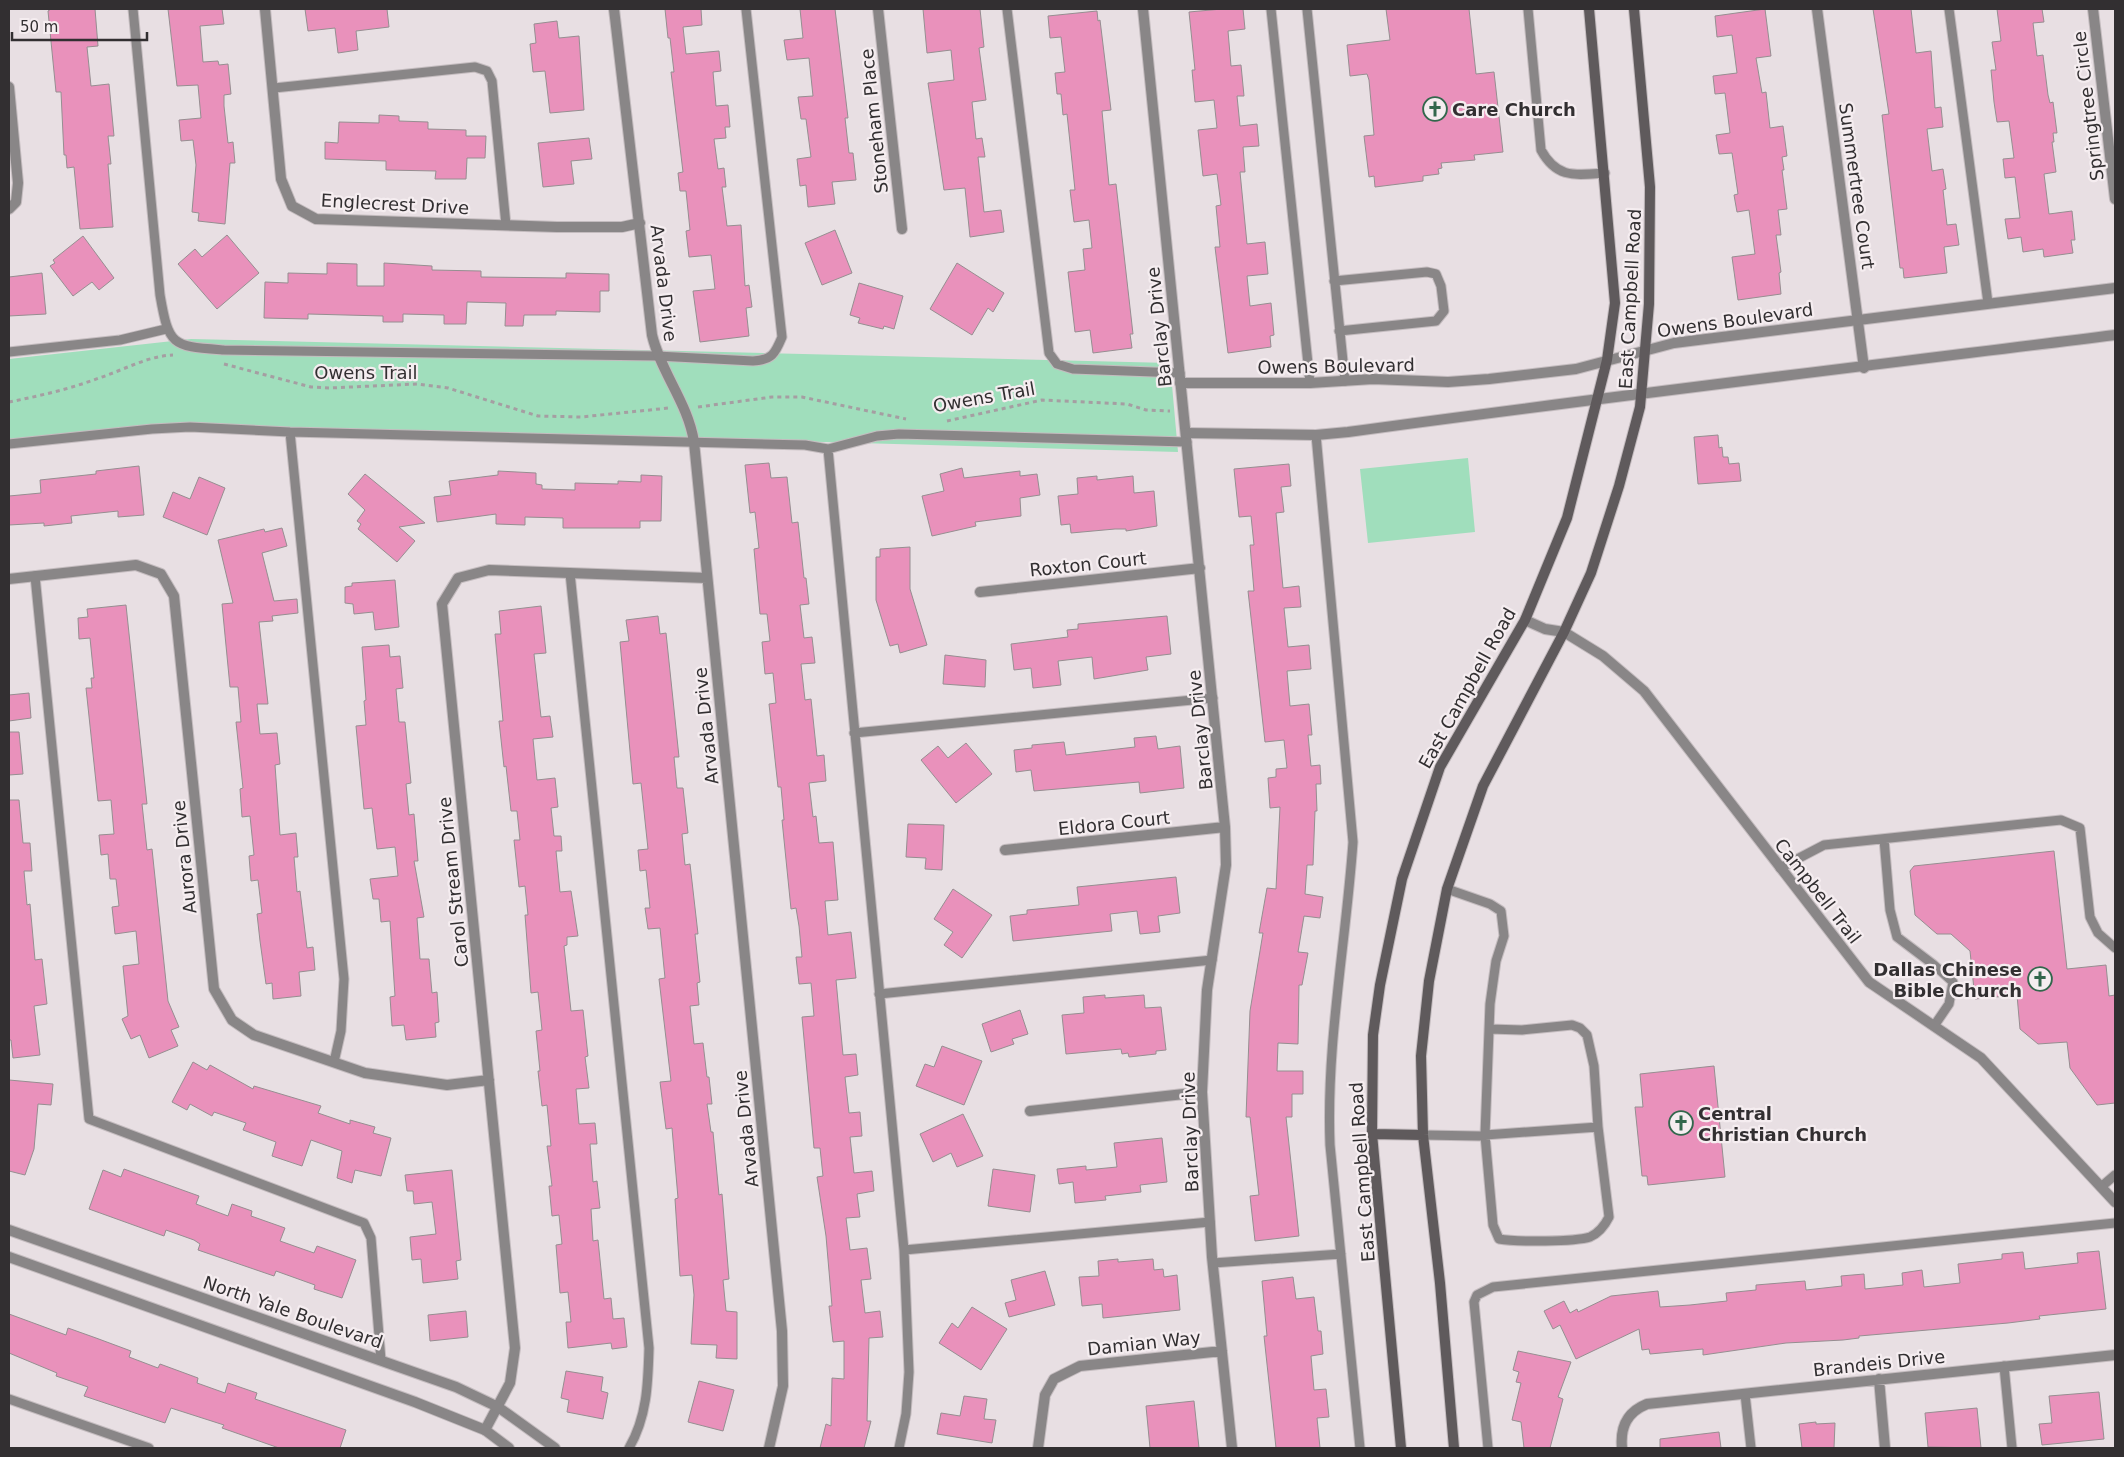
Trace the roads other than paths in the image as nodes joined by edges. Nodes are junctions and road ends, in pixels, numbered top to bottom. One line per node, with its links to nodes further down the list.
1 (133, 9): 29 (lane)
2 (265, 9): 17 (street, Englecrest Drive)
3 (614, 9): 22 (street, Arvada Drive)
4 (746, 9): 34 (lane)
5 (878, 9): 24 (street, Stoneham Place)
6 (1007, 9): 37 (lane)
7 (1143, 9): 37 (street, Barclay Drive)
8 (1271, 9): 39 (lane)
9 (1307, 9): 25 (lane)
10 (1528, 9): 19 (lane)
11 (1589, 9): 19 (main road, East Campbell Road)
12 (1634, 9): 32 (main road, East Campbell Road)
13 (1817, 9): 28 (street, Summertree Court)
14 (1949, 9): 27 (lane)
15 (2093, 9): 20 (street, Springtree Circle)
16 (9, 87): 18 (street)
17 (274, 88): 23 (street, Englecrest Drive); 23 (lane)
18 (9, 94): 21 (street)
19 (1604, 173): 35 (main road, East Campbell Road)
20 (2115, 199)
21 (12, 206)
22 (640, 223): 23 (street, Englecrest Drive); 34 (street, Arvada Drive)
23 (506, 225)
24 (902, 229)
25 (1334, 282): 30 (lane); 30 (lane)
26 (2115, 288): 27 (street, Owens Boulevard)
27 (1988, 303): 28 (street, Owens Boulevard)
28 (1858, 320): 32 (street, Owens Boulevard); 36 (street, Summertree Court)
29 (166, 329): 33 (lane); 34 (lane)
30 (1339, 331): 38 (lane)
31 (2115, 335): 36 (street)
32 (1647, 349): 35 (street, Owens Boulevard); 40 (main road, East Campbell Road)
33 (9, 352)
34 (657, 356): 45 (street, Arvada Drive)
35 (1607, 360): 38 (street, Owens Boulevard); 41 (main road, East Campbell Road)
36 (1864, 368): 40 (street)
37 (1180, 378): 39 (street, Owens Boulevard); 44 (street, Barclay Drive)
38 (1344, 381): 39 (street, Owens Boulevard)
39 (1310, 383)
40 (1642, 393): 41 (street); 55 (main road, East Campbell Road)
41 (1598, 398): 43 (street); 54 (main road, East Campbell Road)
42 (290, 432): 45 (lane); 46 (lane); 68 (lane)
43 (1316, 435): 44 (street); 83 (lane)
44 (1186, 438): 47 (lane); 48 (street, Barclay Drive)
45 (694, 442): 47 (lane); 51 (street, Arvada Drive)
46 (9, 444)
47 (828, 449): 57 (lane)
48 (1200, 568): 53 (street, Roxton Court); 56 (street, Barclay Drive)
49 (570, 573): 51 (street, Carol Stream Drive); 69 (street, Carol Stream Drive); 98 (lane)
50 (35, 576): 52 (street, Aurora Drive); 68 (street, Aurora Drive); 88 (lane)
51 (708, 578): 99 (street, Arvada Drive)
52 (9, 579)
53 (980, 592)
54 (1524, 620): 55 (street, Campbell Trail); 73 (main road, East Campbell Road)
55 (1564, 632): 61 (street, Campbell Trail); 62 (main road, East Campbell Road)
56 (1213, 698): 57 (lane); 58 (street, Barclay Drive)
57 (854, 733): 65 (lane)
58 (1226, 828): 60 (street, Eldora Court); 64 (street, Barclay Drive)
59 (1884, 839): 61 (lane); 63 (lane); 66 (lane)
60 (1005, 850)
61 (1780, 868): 66 (street, Campbell Trail)
62 (1447, 889): 67 (lane); 74 (main road, East Campbell Road)
63 (2115, 948)
64 (1212, 960): 65 (lane); 70 (street, Barclay Drive)
65 (879, 994): 82 (lane)
66 (1934, 1026): 77 (street, Campbell Trail)
67 (1490, 1029): 72 (lane); 75 (lane)
68 (334, 1062): 69 (street, Aurora Drive)
69 (489, 1080): 93 (street, Carol Stream Drive)
70 (1202, 1092): 71 (street); 79 (street, Barclay Drive)
71 (1030, 1110)
72 (1598, 1127): 75 (lane); 75 (lane)
73 (1372, 1134): 74 (main road); 104 (main road, East Campbell Road)
74 (1423, 1135): 75 (lane); 105 (main road, East Campbell Road)
75 (1485, 1135)
76 (2115, 1175): 77 (lane)
77 (2101, 1187): 78 (street, Campbell Trail)
78 (2115, 1202)
79 (1210, 1222): 82 (lane); 85 (street, Barclay Drive)
80 (2115, 1223): 106 (lane)
81 (9, 1230): 88 (street, North Yale Boulevard)
82 (904, 1250): 100 (lane)
83 (1341, 1254): 85 (lane); 103 (lane)
84 (9, 1257): 94 (street)
85 (1213, 1263): 86 (street, Barclay Drive)
86 (1222, 1351): 101 (street, Damian Way); 102 (street, Barclay Drive)
87 (2115, 1354): 89 (street, Brandeis Drive)
88 (381, 1360): 93 (street, North Yale Boulevard)
89 (2004, 1366): 90 (street, Brandeis Drive); 110 (lane)
90 (1879, 1379): 91 (street, Brandeis Drive); 109 (street)
91 (1745, 1394): 107 (street, Brandeis Drive); 108 (lane)
92 (9, 1399): 95 (lane)
93 (498, 1407): 94 (street, Carol Stream Drive); 97 (street, North Yale Boulevard)
94 (485, 1430): 96 (street)
95 (149, 1448)
96 (508, 1448)
97 (555, 1448)
98 (629, 1448)
99 (769, 1448)
100 (899, 1448)
101 (1038, 1448)
102 (1232, 1448)
103 (1360, 1448)
104 (1401, 1448)
105 (1454, 1448)
106 (1488, 1448)
107 (1622, 1448)
108 (1751, 1448)
109 (1886, 1448)
110 (2012, 1448)

